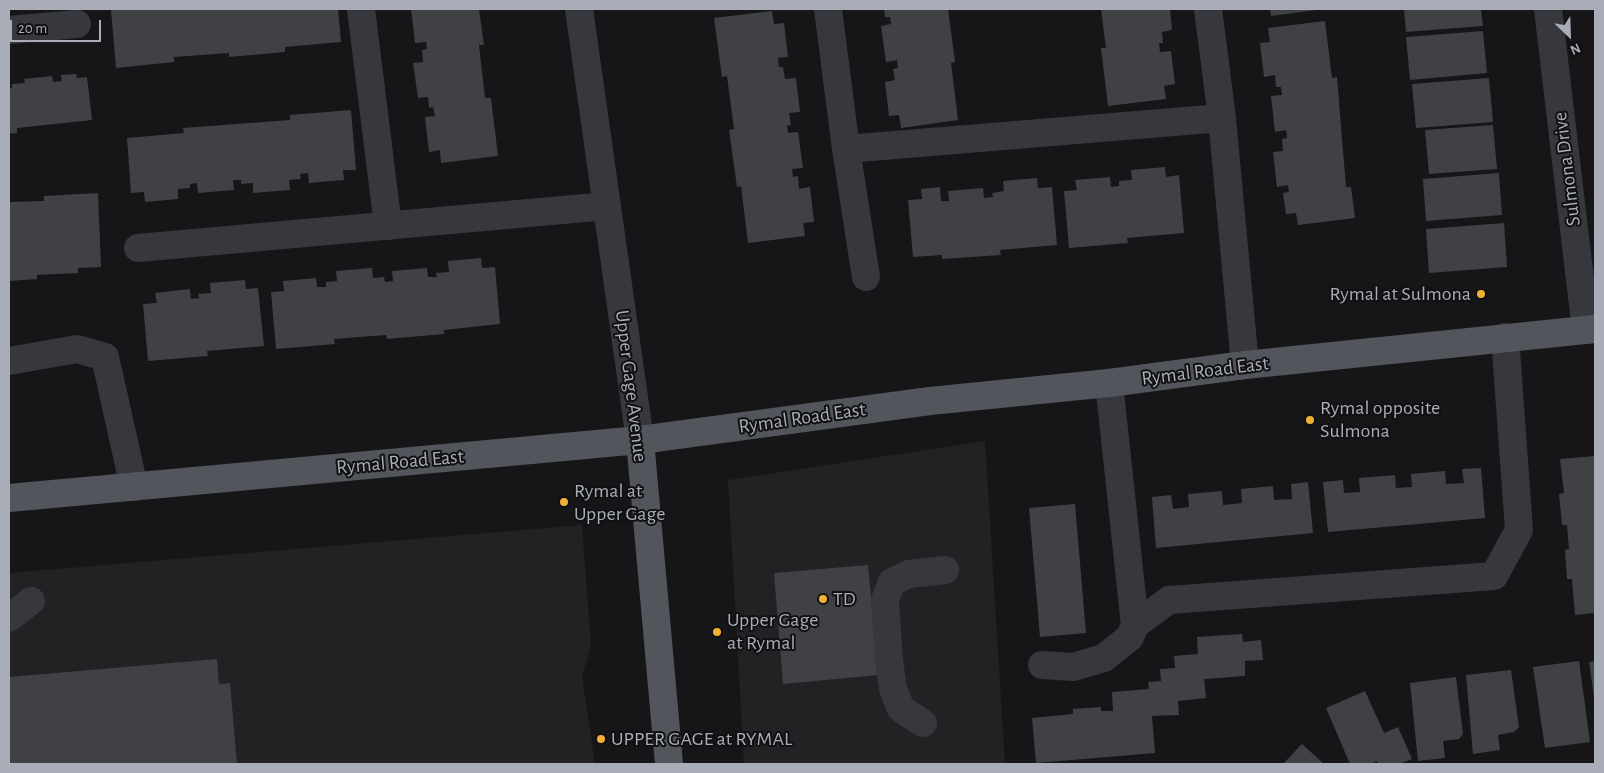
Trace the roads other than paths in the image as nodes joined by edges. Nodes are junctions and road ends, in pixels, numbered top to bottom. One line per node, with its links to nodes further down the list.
1 (361, 9): 11 (street)
2 (579, 9): 10 (street, Upper Gage Avenue)
3 (828, 9): 9 (street)
4 (1208, 9): 8 (street)
5 (1548, 9): 14 (street, Sulmona Drive)
6 (77, 24): 7 (street)
7 (9, 30)
8 (1222, 118): 9 (street); 17 (street)
9 (846, 150): 13 (street)
10 (608, 206): 11 (street); 19 (street, Upper Gage Avenue)
11 (388, 226): 12 (street)
12 (138, 248)
13 (866, 278)
14 (1591, 329): 15 (main road, Rymal Road East)
15 (1505, 337): 17 (main road, Rymal Road East); 25 (street)
16 (9, 361): 20 (street)
17 (1245, 365): 18 (main road, Rymal Road East)
18 (1109, 383): 19 (main road, Rymal Road East); 25 (street)
19 (640, 440): 20 (main road, Rymal Road East); 28 (main road, Upper Gage Avenue)
20 (134, 487): 21 (main road, Rymal Road East)
21 (9, 498)
22 (945, 570): 27 (street)
23 (31, 601): 24 (street)
24 (9, 618)
25 (1135, 625): 26 (street)
26 (1042, 665)
27 (923, 723)
28 (669, 764)

